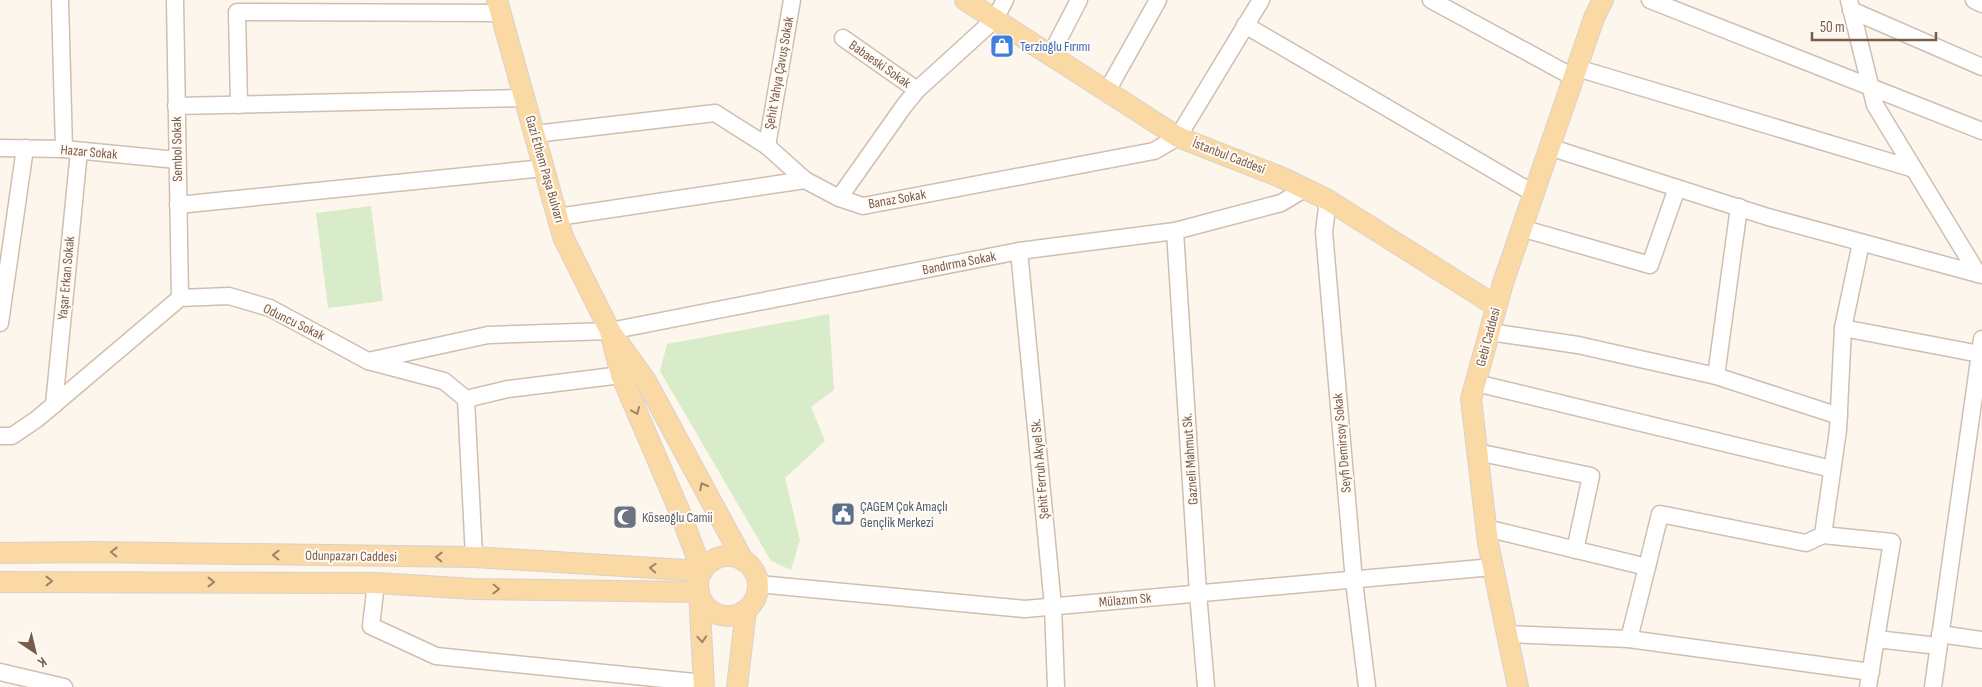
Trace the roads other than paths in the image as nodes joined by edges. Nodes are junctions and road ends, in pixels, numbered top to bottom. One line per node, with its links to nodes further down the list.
1 (60, 0): 35 (street, Yaşar Erkan Sokak)
2 (175, 0): 27 (street, Sembol Sokak)
3 (792, 0): 31 (street, Şehit Yahya Çavuş Sokak)
4 (965, 0): 16 (main road, İstanbul Caddesi)
5 (1005, 0): 16 (street)
6 (1080, 0): 19 (street)
7 (1158, 0): 24 (street)
8 (1261, 0): 17 (street)
9 (1431, 0): 21 (street)
10 (1603, 0): 21 (main road, Gebi Caddesi)
11 (1650, 0): 22 (street)
12 (1974, 0): 13 (street)
13 (1982, 4)
14 (1850, 5): 20 (street); 22 (street)
15 (499, 6): 25 (main road, Gazi Ethem Paşa Bulvarı); 26 (street)
16 (995, 19): 19 (main road, İstanbul Caddesi); 23 (street)
17 (1245, 25): 30 (street); 42 (street)
18 (842, 38): 23 (street, Babaeski Sokak)
19 (1051, 54): 24 (main road, İstanbul Caddesi)
20 (1982, 67)
21 (1575, 73): 32 (main road, Gebi Caddesi); 38 (street)
22 (1871, 87): 28 (street); 38 (street)
23 (917, 90): 43 (street)
24 (1107, 91): 30 (main road, İstanbul Caddesi)
25 (525, 98): 26 (street); 29 (main road, Gazi Ethem Paşa Bulvarı)
26 (238, 105): 27 (street)
27 (176, 106): 36 (street, Sembol Sokak)
28 (1982, 131)
29 (535, 134): 31 (street, Banaz Sokak); 37 (main road, Gazi Ethem Paşa Bulvarı)
30 (1178, 137): 40 (main road, İstanbul Caddesi); 43 (street, Banaz Sokak)
31 (767, 146): 39 (street, Banaz Sokak)
32 (1549, 147): 41 (street); 42 (main road, Gebi Caddesi)
33 (0, 148): 34 (street, Hazar Sokak)
34 (26, 148): 35 (street, Hazar Sokak); 55 (street)
35 (71, 150): 36 (street, Hazar Sokak); 65 (street, Yaşar Erkan Sokak)
36 (177, 160): 45 (street, Sembol Sokak)
37 (544, 168): 45 (street); 47 (main road, Gazi Ethem Paşa Bulvarı)
38 (1914, 170): 52 (street)
39 (805, 180): 43 (street, Banaz Sokak); 47 (street)
40 (1306, 188): 44 (main road, İstanbul Caddesi); 49 (street, Bandırma Sokak)
41 (1677, 188): 46 (street); 48 (street)
42 (1534, 193): 48 (main road, Gebi Caddesi)
43 (839, 198)
44 (1328, 200): 54 (main road, İstanbul Caddesi); 79 (street, Seyfi Demirsoy Sokak)
45 (178, 205): 53 (street, Sembol Sokak)
46 (1739, 207): 50 (street); 62 (street)
47 (558, 217): 57 (main road, Gazi Ethem Paşa Bulvarı)
48 (1522, 228): 54 (main road, Gebi Caddesi)
49 (1175, 231): 51 (street, Bandırma Sokak); 84 (street, Gazneli Mahmut Sk.)
50 (1861, 243): 52 (street); 56 (street)
51 (1019, 251): 57 (street, Bandırma Sokak); 85 (street, Şehit Ferruh Akyel Sk.)
52 (1980, 275)
53 (180, 298): 60 (street, Oduncu Sokak); 65 (street)
54 (1496, 306): 58 (main road, Gebi Caddesi)
55 (0, 323)
56 (1844, 328): 59 (street); 66 (street)
57 (610, 331): 60 (street, Bandırma Sokak); 61 (main road, Gazi Ethem Paşa Bulvarı); 75 (main road, Gazi Ethem Paşa Bulvarı, one-way to 57)
58 (1490, 332): 62 (street); 63 (main road, Gebi Caddesi)
59 (1981, 347): 90 (street)
60 (368, 361): 64 (street, Oduncu Sokak)
61 (621, 375): 64 (street); 78 (main road, Gazi Ethem Paşa Bulvarı, one-way to 78)
62 (1716, 376): 66 (street)
63 (1476, 383): 68 (main road, Gebi Caddesi); 69 (street)
64 (466, 400): 74 (street)
65 (54, 405): 67 (street)
66 (1839, 416): 69 (street)
67 (0, 436)
68 (1477, 452): 70 (main road, Gebi Caddesi); 72 (street)
69 (1832, 468): 71 (street)
70 (1486, 528): 72 (street); 76 (main road, Gebi Caddesi)
71 (1823, 535): 77 (street); 89 (street)
72 (1576, 550): 77 (street)
73 (0, 553): 74 (main road, Odunpazarı Caddesi, one-way to 73)
74 (474, 558): 78 (main road, Odunpazarı Caddesi, one-way to 74)
75 (743, 560): 78 (main road); 82 (main road)
76 (1493, 567): 79 (street, Mülazım Sk); 87 (main road, Gebi Caddesi)
77 (1647, 567): 88 (street)
78 (702, 571): 83 (main road)
79 (1354, 580): 84 (street, Mülazım Sk); 99 (street, Seyfi Demirsoy Sokak)
80 (0, 582): 81 (main road, Odunpazarı Caddesi, one-way to 81)
81 (376, 584): 83 (main road, Odunpazarı Caddesi, one-way to 83); 94 (street)
82 (758, 584): 85 (street, Mülazım Sk); 86 (main road)
83 (699, 592): 86 (main road); 94 (main road, one-way to 94)
84 (1198, 593): 85 (street, Mülazım Sk); 98 (street, Gazneli Mahmut Sk.)
85 (1053, 606): 97 (street, Şehit Ferruh Akyel Sk.)
86 (746, 610): 96 (main road)
87 (1507, 634): 88 (street); 100 (main road, Gebi Caddesi)
88 (1629, 639): 93 (street)
89 (1876, 639): 90 (street); 93 (street)
90 (1939, 640): 91 (street); 101 (street)
91 (1982, 640)
92 (0, 672): 95 (street)
93 (1869, 680)
94 (704, 685)
95 (64, 687)
96 (737, 687)
97 (1056, 687)
98 (1206, 687)
99 (1367, 687)
100 (1518, 687)
101 (1932, 687)

